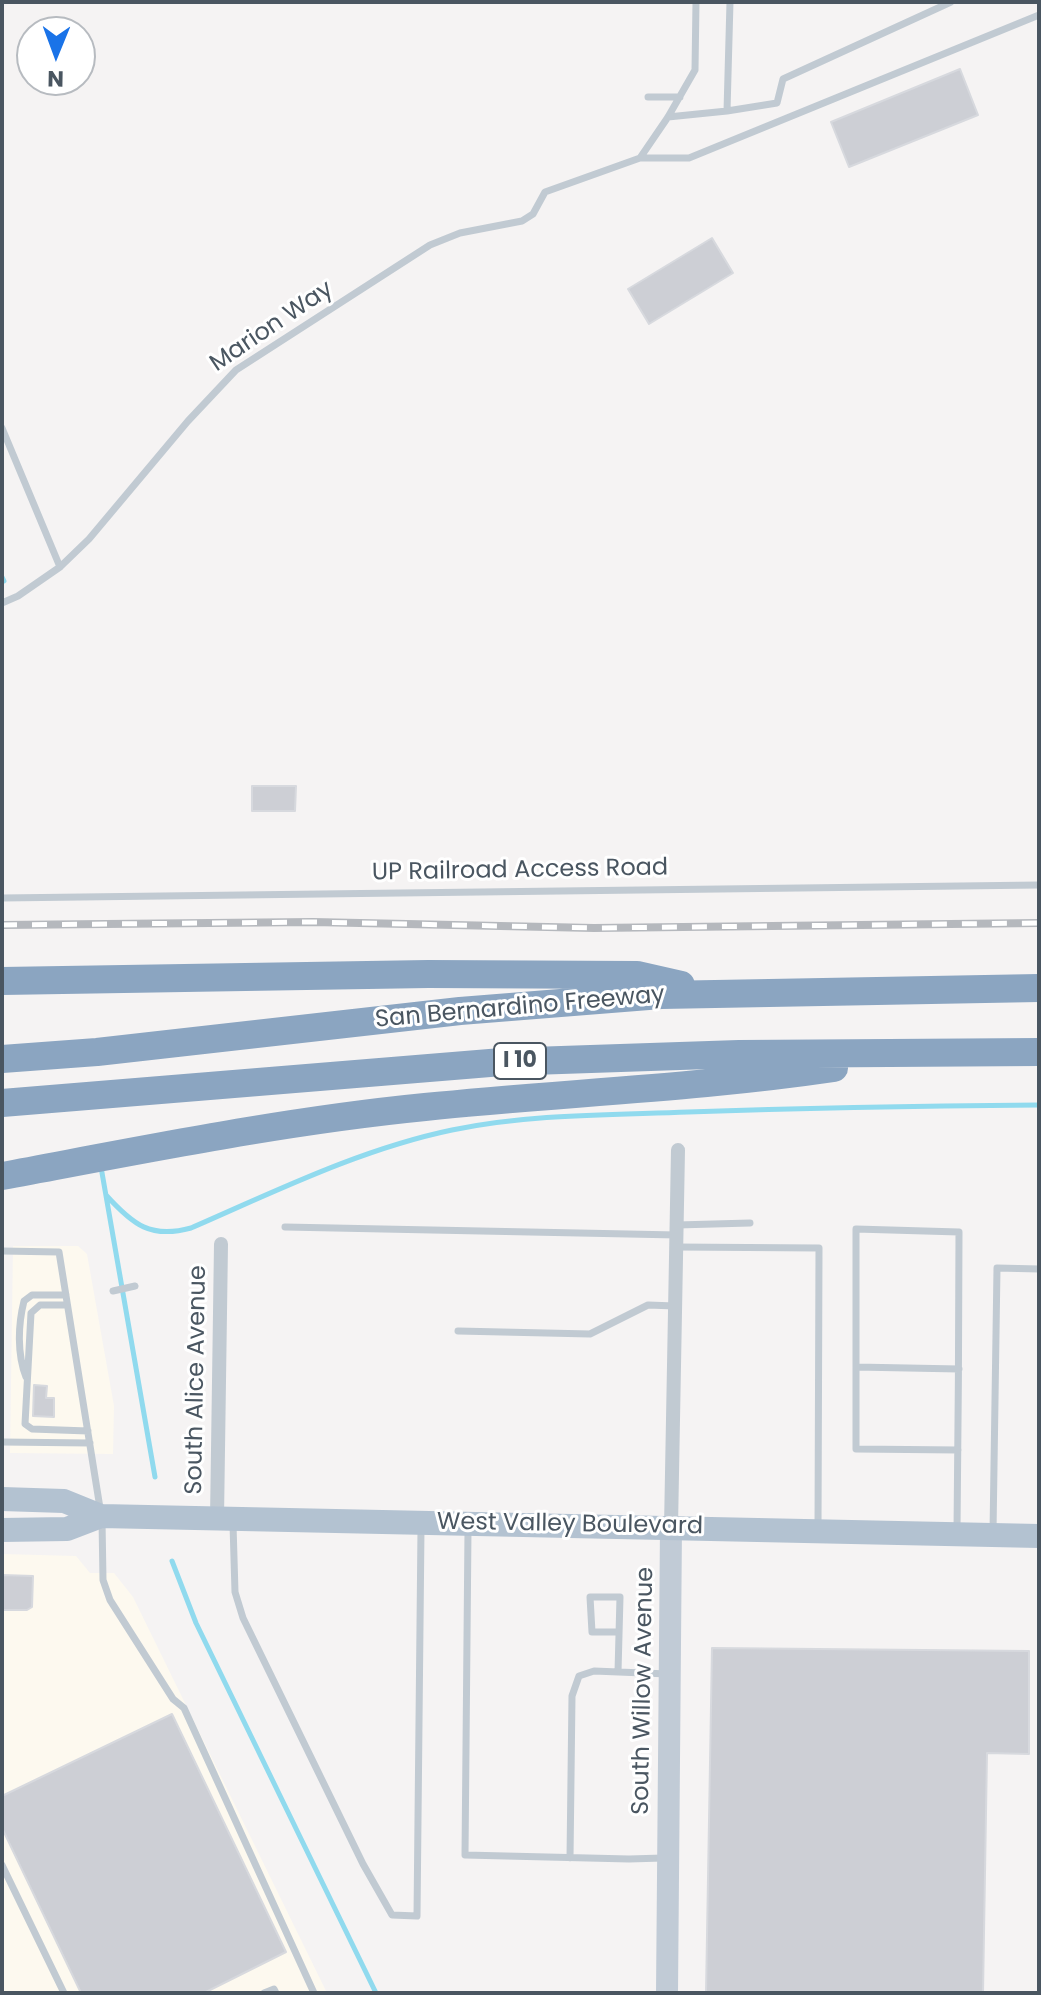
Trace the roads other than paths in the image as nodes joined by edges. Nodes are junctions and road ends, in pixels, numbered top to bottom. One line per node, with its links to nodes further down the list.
1 (696, 2): 6 (lane)
2 (730, 2): 7 (lane)
3 (951, 2): 7 (lane)
4 (1039, 15): 9 (lane)
5 (648, 97): 6 (lane)
6 (680, 97): 8 (lane)
7 (727, 111): 8 (lane)
8 (668, 117): 9 (lane)
9 (640, 158): 11 (lane, Marion Way)
10 (2, 428): 11 (lane)
11 (60, 567): 12 (lane, Marion Way)
12 (2, 603)
13 (1039, 885): 14 (lane, UP Railroad Access Road)
14 (2, 898)
15 (2, 981): 17 (highway)
16 (1039, 988): 17 (highway, San Bernardino Freeway / I 10)
17 (709, 992): 20 (highway, San Bernardino Freeway / I 10)
18 (1039, 1052): 19 (highway, I 10)
19 (938, 1053): 21 (highway, I 10); 23 (highway)
20 (2, 1059)
21 (2, 1103)
22 (678, 1150): 26 (street, South Willow Avenue)
23 (2, 1176)
24 (750, 1223): 26 (lane)
25 (285, 1227): 26 (lane)
26 (677, 1235): 34 (street, South Willow Avenue); 50 (lane)
27 (221, 1244): 45 (street, South Alice Avenue)
28 (2, 1251): 32 (lane)
29 (1039, 1269): 52 (lane)
30 (135, 1286): 31 (lane)
31 (113, 1291)
32 (66, 1295): 33 (lane); 38 (lane)
33 (67, 1305): 38 (lane); 39 (lane)
34 (675, 1306): 35 (lane); 48 (street, South Willow Avenue)
35 (458, 1331)
36 (856, 1367): 37 (lane); 37 (lane); 42 (lane)
37 (959, 1369): 42 (lane)
38 (26, 1379): 39 (lane)
39 (88, 1431): 41 (lane)
40 (2, 1442): 41 (lane)
41 (90, 1443): 44 (lane)
42 (958, 1450): 51 (lane)
43 (2, 1499): 44 (main road, West Valley Boulevard)
44 (101, 1516): 45 (main road, West Valley Boulevard); 49 (main road, West Valley Boulevard); 63 (lane)
45 (225, 1518): 46 (main road, West Valley Boulevard); 46 (lane)
46 (421, 1522): 47 (main road, West Valley Boulevard)
47 (468, 1523): 48 (main road, West Valley Boulevard); 58 (lane)
48 (671, 1527): 50 (main road, West Valley Boulevard); 56 (street, South Willow Avenue)
49 (2, 1530)
50 (818, 1530): 51 (main road, West Valley Boulevard)
51 (957, 1534): 52 (main road, West Valley Boulevard)
52 (993, 1535): 53 (main road, West Valley Boulevard)
53 (1039, 1536)
54 (619, 1632): 54 (lane); 55 (lane)
55 (618, 1672): 56 (lane); 58 (lane)
56 (670, 1675): 57 (street, South Willow Avenue)
57 (668, 1857): 58 (lane); 64 (street, South Willow Avenue)
58 (570, 1858)
59 (2, 1865): 60 (lane)
60 (64, 1993)
61 (264, 1993): 62 (lane)
62 (276, 1993)
63 (314, 1993)
64 (667, 1993)

